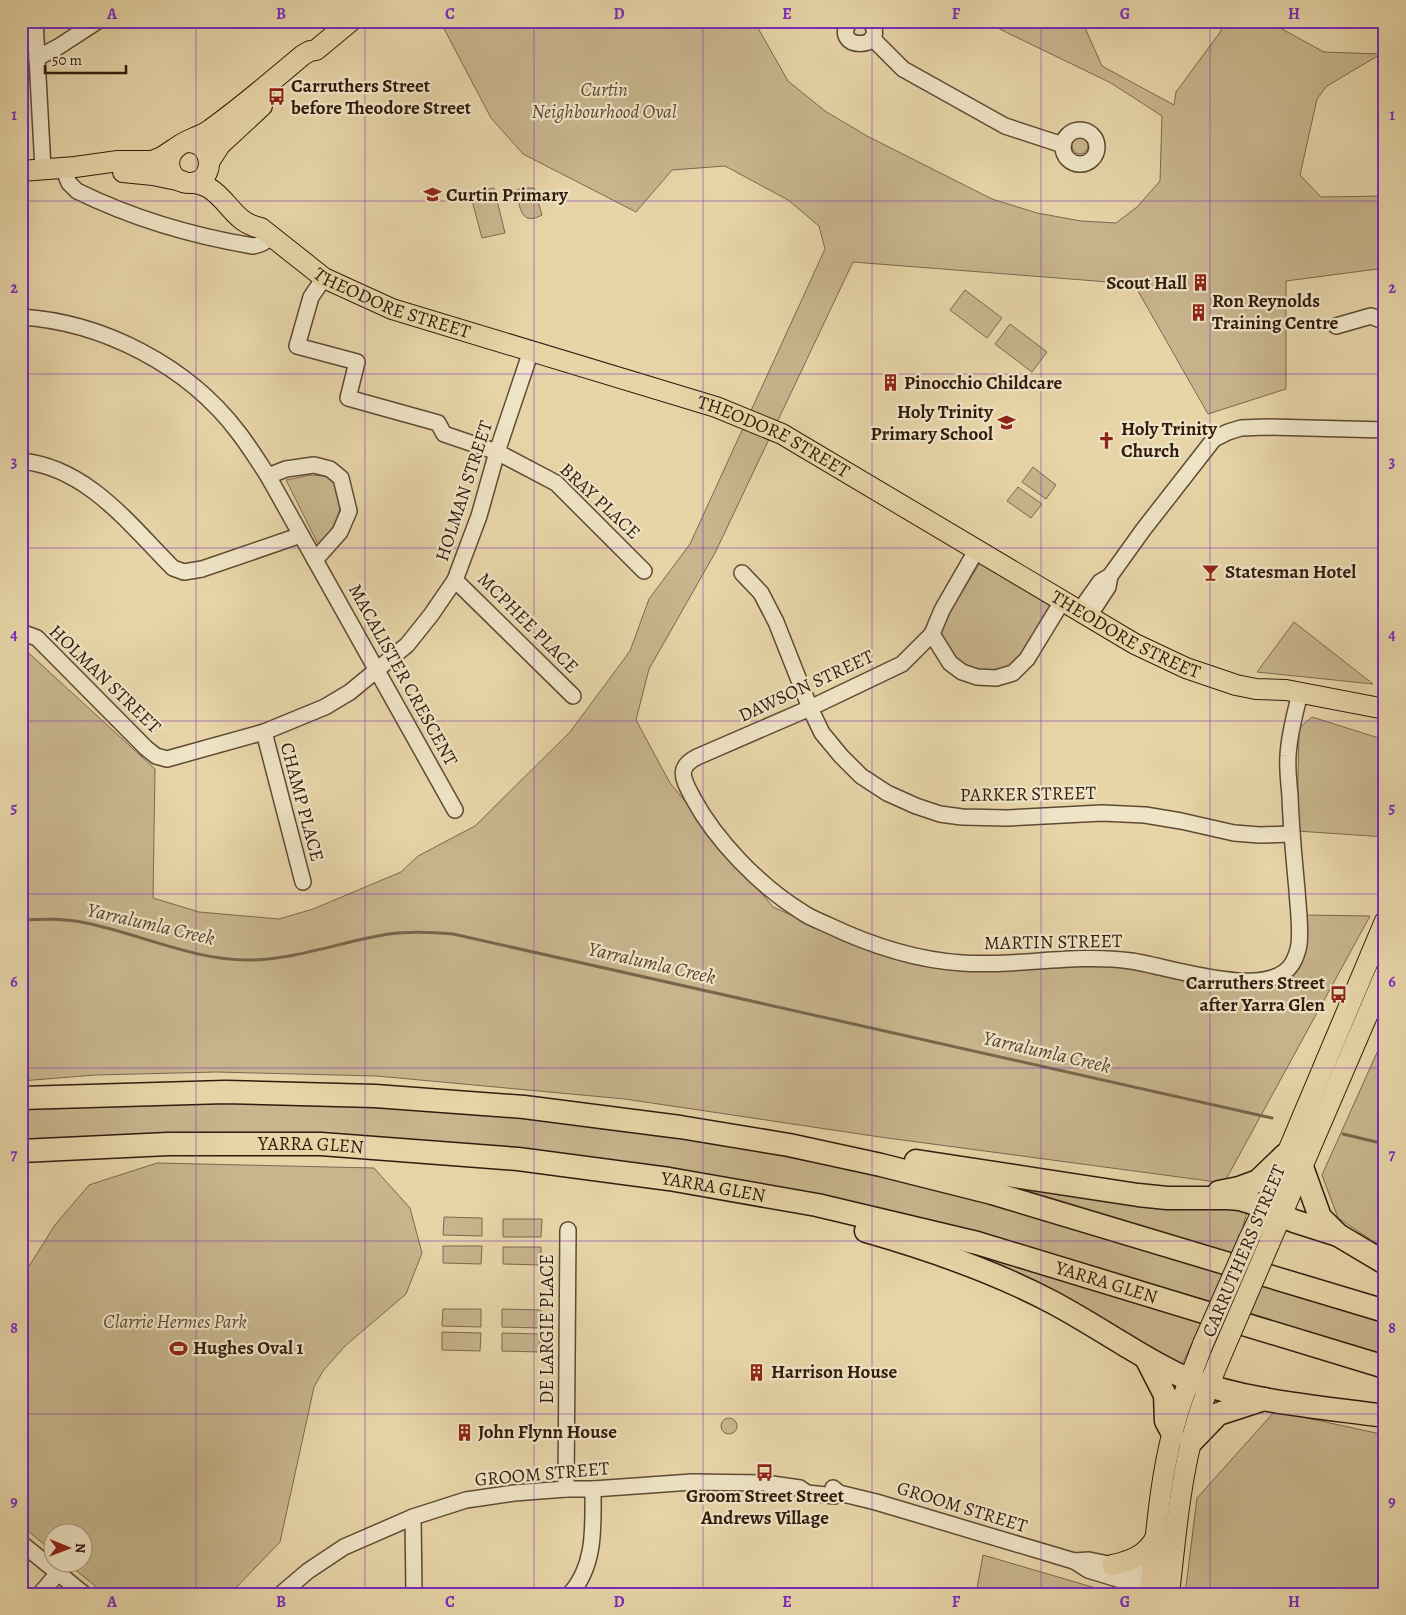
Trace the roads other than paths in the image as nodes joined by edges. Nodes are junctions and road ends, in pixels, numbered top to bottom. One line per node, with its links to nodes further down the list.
1 (35, 21): 8 (street)
2 (98, 21): 8 (street)
3 (351, 21): 7 (main road)
4 (870, 21): 6 (street)
5 (848, 22): 6 (street)
6 (872, 38): 10 (street)
7 (316, 50): 9 (main road); 11 (main road)
8 (36, 58): 13 (street)
9 (180, 145): 11 (main road); 12 (main road, THEODORE STREET); 15 (main road)
10 (1063, 145)
11 (209, 164): 15 (main road); 16 (main road, THEODORE STREET)
12 (69, 167): 13 (main road, THEODORE STREET); 15 (main road, THEODORE STREET); 16 (street)
13 (42, 169): 14 (main road, THEODORE STREET)
14 (21, 170)
15 (188, 182): 16 (main road, THEODORE STREET)
16 (267, 232): 17 (main road, THEODORE STREET)
17 (324, 278): 21 (main road, THEODORE STREET); 23 (street, BRAY PLACE)
18 (21, 317): 25 (street, MACALISTER CRESCENT)
19 (1385, 322): 20 (street)
20 (1336, 326)
21 (531, 351): 23 (street, HOLMAN STREET); 27 (main road, THEODORE STREET)
22 (1385, 430): 32 (street)
23 (497, 452): 29 (street, BRAY PLACE); 31 (street, HOLMAN STREET)
24 (21, 461): 26 (street)
25 (268, 476): 26 (street, MACALISTER CRESCENT); 28 (street)
26 (301, 535): 28 (street, MACALISTER CRESCENT)
27 (977, 549): 32 (main road, THEODORE STREET); 34 (street, DAWSON STREET)
28 (315, 560): 35 (street, MACALISTER CRESCENT)
29 (644, 571)
30 (742, 573): 38 (street, PARKER STREET)
31 (455, 580): 35 (street, HOLMAN STREET); 36 (street, MCPHEE PLACE)
32 (1077, 609): 34 (street); 37 (main road, THEODORE STREET)
33 (21, 632): 41 (street, HOLMAN STREET)
34 (932, 634): 38 (street, DAWSON STREET)
35 (377, 670): 41 (street, HOLMAN STREET); 43 (street, MACALISTER CRESCENT)
36 (572, 696)
37 (1299, 699): 39 (main road, THEODORE STREET); 40 (main road, THEODORE STREET); 44 (street, MARTIN STREET)
38 (810, 708): 42 (street, DAWSON STREET); 44 (street, PARKER STREET)
39 (1385, 709)
40 (1385, 723)
41 (264, 732): 45 (street, CHAMP PLACE)
42 (688, 762): 44 (street, MARTIN STREET)
43 (455, 810)
44 (1292, 834)
45 (303, 882)
46 (1385, 921): 52 (main road, CARRUTHERS STREET)
47 (1385, 974): 52 (main road, CARRUTHERS STREET)
48 (21, 1098): 49 (highway)
49 (789, 1145): 53 (highway); 58 (highway)
50 (369, 1147): 51 (highway, YARRA GLEN); 59 (highway); 60 (highway, YARRA GLEN)
51 (21, 1151)
52 (1294, 1161): 53 (highway); 54 (main road, CARRUTHERS STREET); 56 (highway)
53 (1194, 1197): 54 (highway)
54 (1273, 1212): 56 (highway); 61 (main road, CARRUTHERS STREET, bridge); 61 (main road, CARRUTHERS STREET, bridge)
55 (568, 1230): 65 (street, DE LARGIE PLACE)
56 (1338, 1234): 57 (highway)
57 (1385, 1263)
58 (1385, 1311)
59 (1146, 1358): 61 (highway); 64 (highway)
60 (1385, 1367)
61 (1199, 1382): 62 (highway); 64 (main road, CARRUTHERS STREET)
62 (1265, 1398): 63 (highway); 64 (highway)
63 (1385, 1416)
64 (1182, 1437): 68 (main road, CARRUTHERS STREET); 74 (main road, CARRUTHERS STREET)
65 (566, 1489): 66 (street, GROOM STREET); 67 (street, GROOM STREET)
66 (593, 1489): 71 (street, GROOM STREET); 79 (street)
67 (413, 1517): 77 (street, GROOM STREET); 78 (street)
68 (1156, 1537): 72 (main road); 74 (main road, CARRUTHERS STREET)
69 (21, 1543): 70 (street)
70 (42, 1559)
71 (1074, 1561): 72 (street, GROOM STREET); 74 (street, GROOM STREET)
72 (1112, 1565): 74 (street, GROOM STREET)
73 (58, 1572): 75 (street); 76 (street)
74 (1158, 1587)
75 (40, 1594)
76 (84, 1594)
77 (281, 1594)
78 (414, 1594)
79 (570, 1594)

